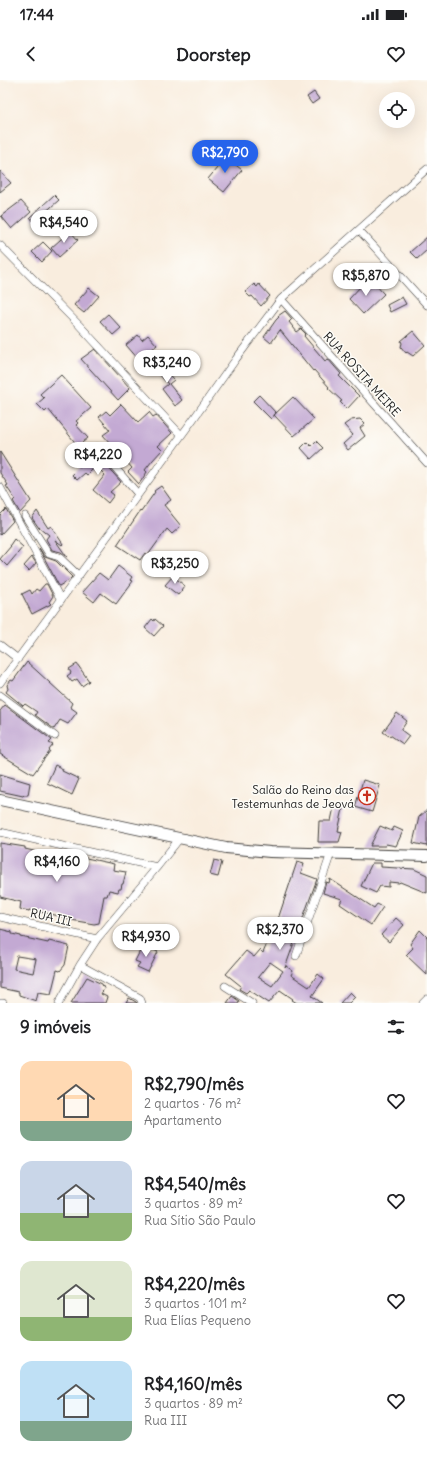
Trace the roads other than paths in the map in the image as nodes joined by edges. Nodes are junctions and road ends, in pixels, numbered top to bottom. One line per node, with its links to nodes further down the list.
1 (427, 169): 2 (street)
2 (359, 230): 4 (street); 5 (street)
3 (0, 245): 6 (street)
4 (282, 299): 6 (street); 8 (street, RUA ROSITA MEIRE)
5 (427, 305)
6 (181, 436): 10 (street)
7 (97, 447): 10 (street)
8 (427, 463)
9 (0, 487): 13 (street)
10 (138, 494): 12 (street)
11 (25, 516): 12 (street)
12 (79, 576): 13 (street)
13 (61, 600): 15 (street)
14 (0, 645): 15 (street)
15 (18, 659): 16 (street)
16 (0, 683)
17 (0, 695): 18 (street)
18 (55, 736)
19 (0, 800): 21 (main road)
20 (0, 832): 24 (street)
21 (180, 838): 22 (main road); 24 (street)
22 (331, 853): 23 (main road); 27 (street)
23 (427, 856)
24 (157, 867): 26 (street)
25 (0, 916): 26 (street, RUA III)
26 (97, 939): 28 (street)
27 (296, 956)
28 (80, 965): 31 (street); 32 (street)
29 (225, 986): 33 (street)
30 (427, 999): 34 (street)
31 (59, 1003)
32 (142, 1003)
33 (252, 1003)
34 (423, 1003)

